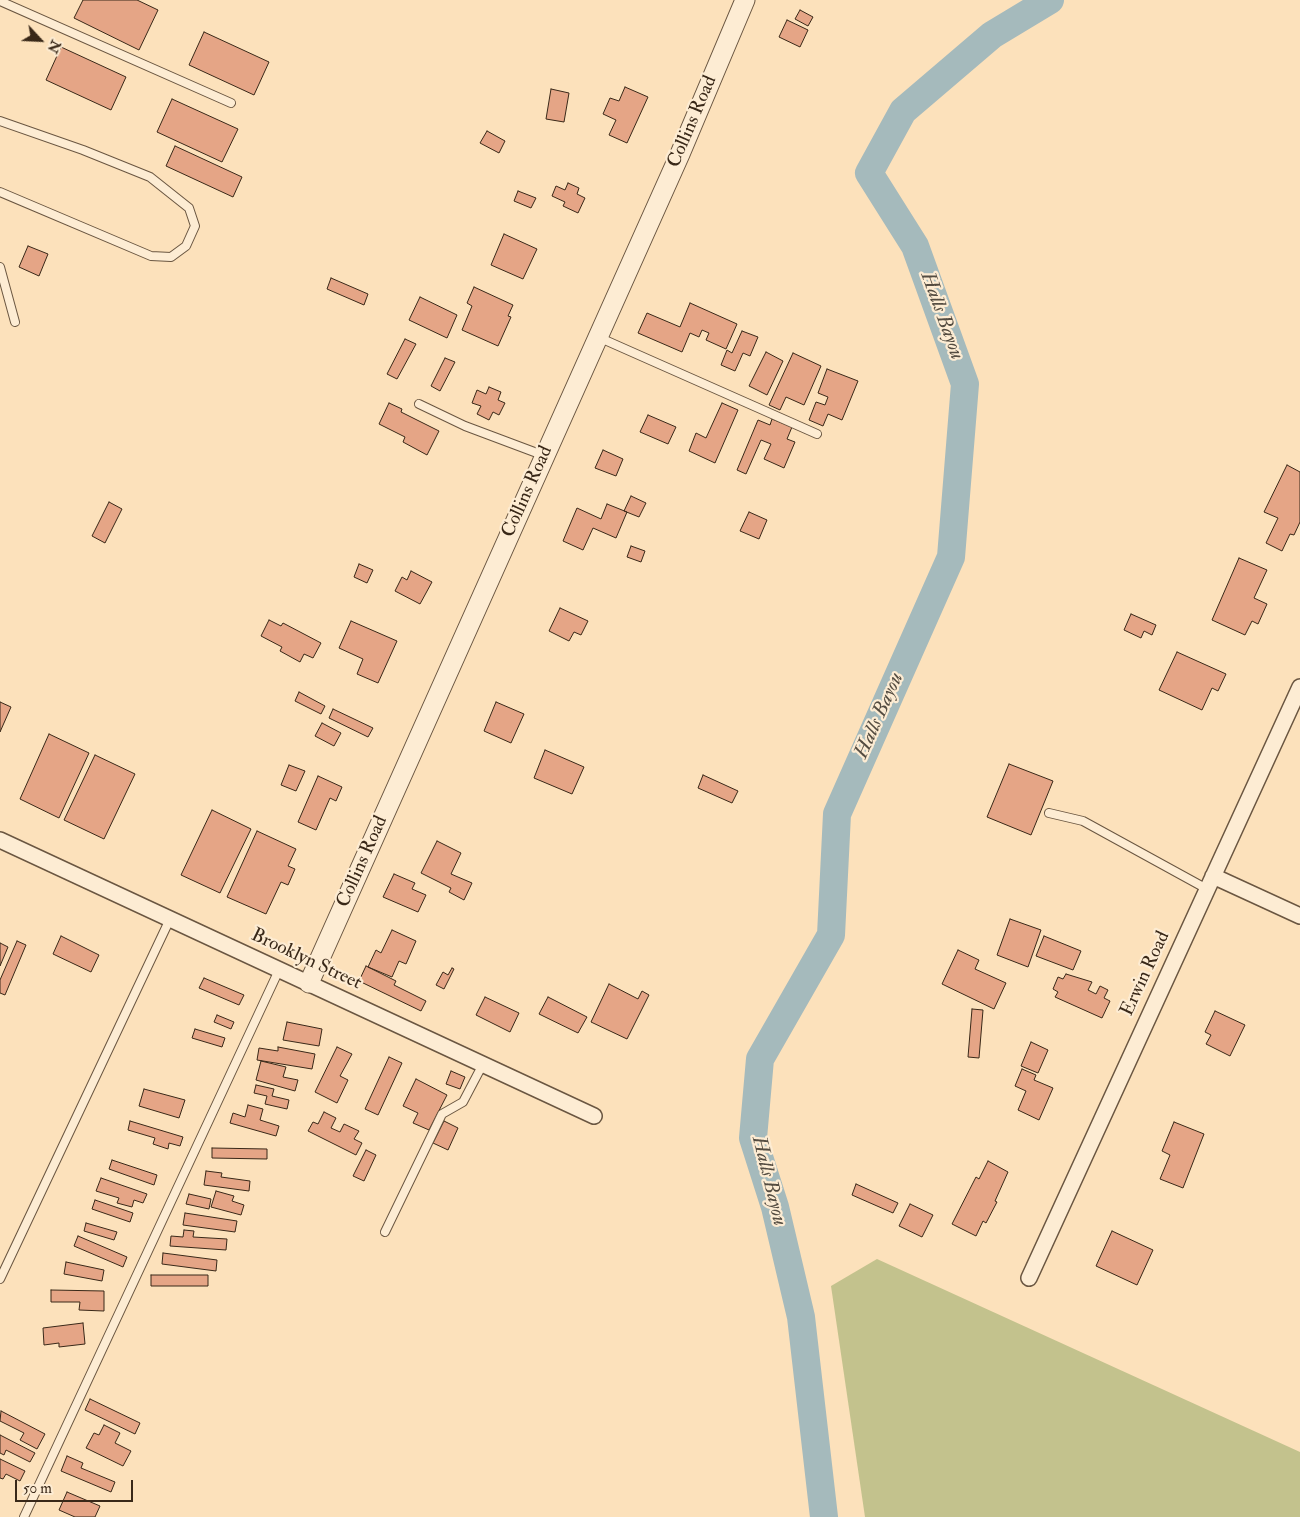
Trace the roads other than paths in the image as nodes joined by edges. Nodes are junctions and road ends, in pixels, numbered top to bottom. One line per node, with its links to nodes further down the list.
1 (745, 0): 8 (street, Collins Road)
2 (0, 1): 3 (lane)
3 (231, 103)
4 (0, 121): 5 (lane)
5 (0, 192)
6 (0, 267): 7 (lane)
7 (14, 322)
8 (598, 337): 10 (lane); 11 (street, Collins Road)
9 (420, 404): 11 (lane)
10 (817, 434)
11 (545, 456): 19 (street, Collins Road)
12 (1300, 687): 15 (street, Erwin Road)
13 (1049, 813): 15 (lane)
14 (0, 840): 17 (street, Brooklyn Street)
15 (1210, 882): 16 (street); 23 (street, Erwin Road)
16 (1300, 916)
17 (170, 918): 18 (street, Brooklyn Street); 24 (lane)
18 (279, 970): 19 (street, Brooklyn Street); 25 (lane)
19 (309, 983): 20 (street, Brooklyn Street)
20 (482, 1064): 21 (street, Brooklyn Street); 22 (lane)
21 (594, 1116)
22 (385, 1232)
23 (1029, 1278)
24 (0, 1279)
25 (24, 1517)

